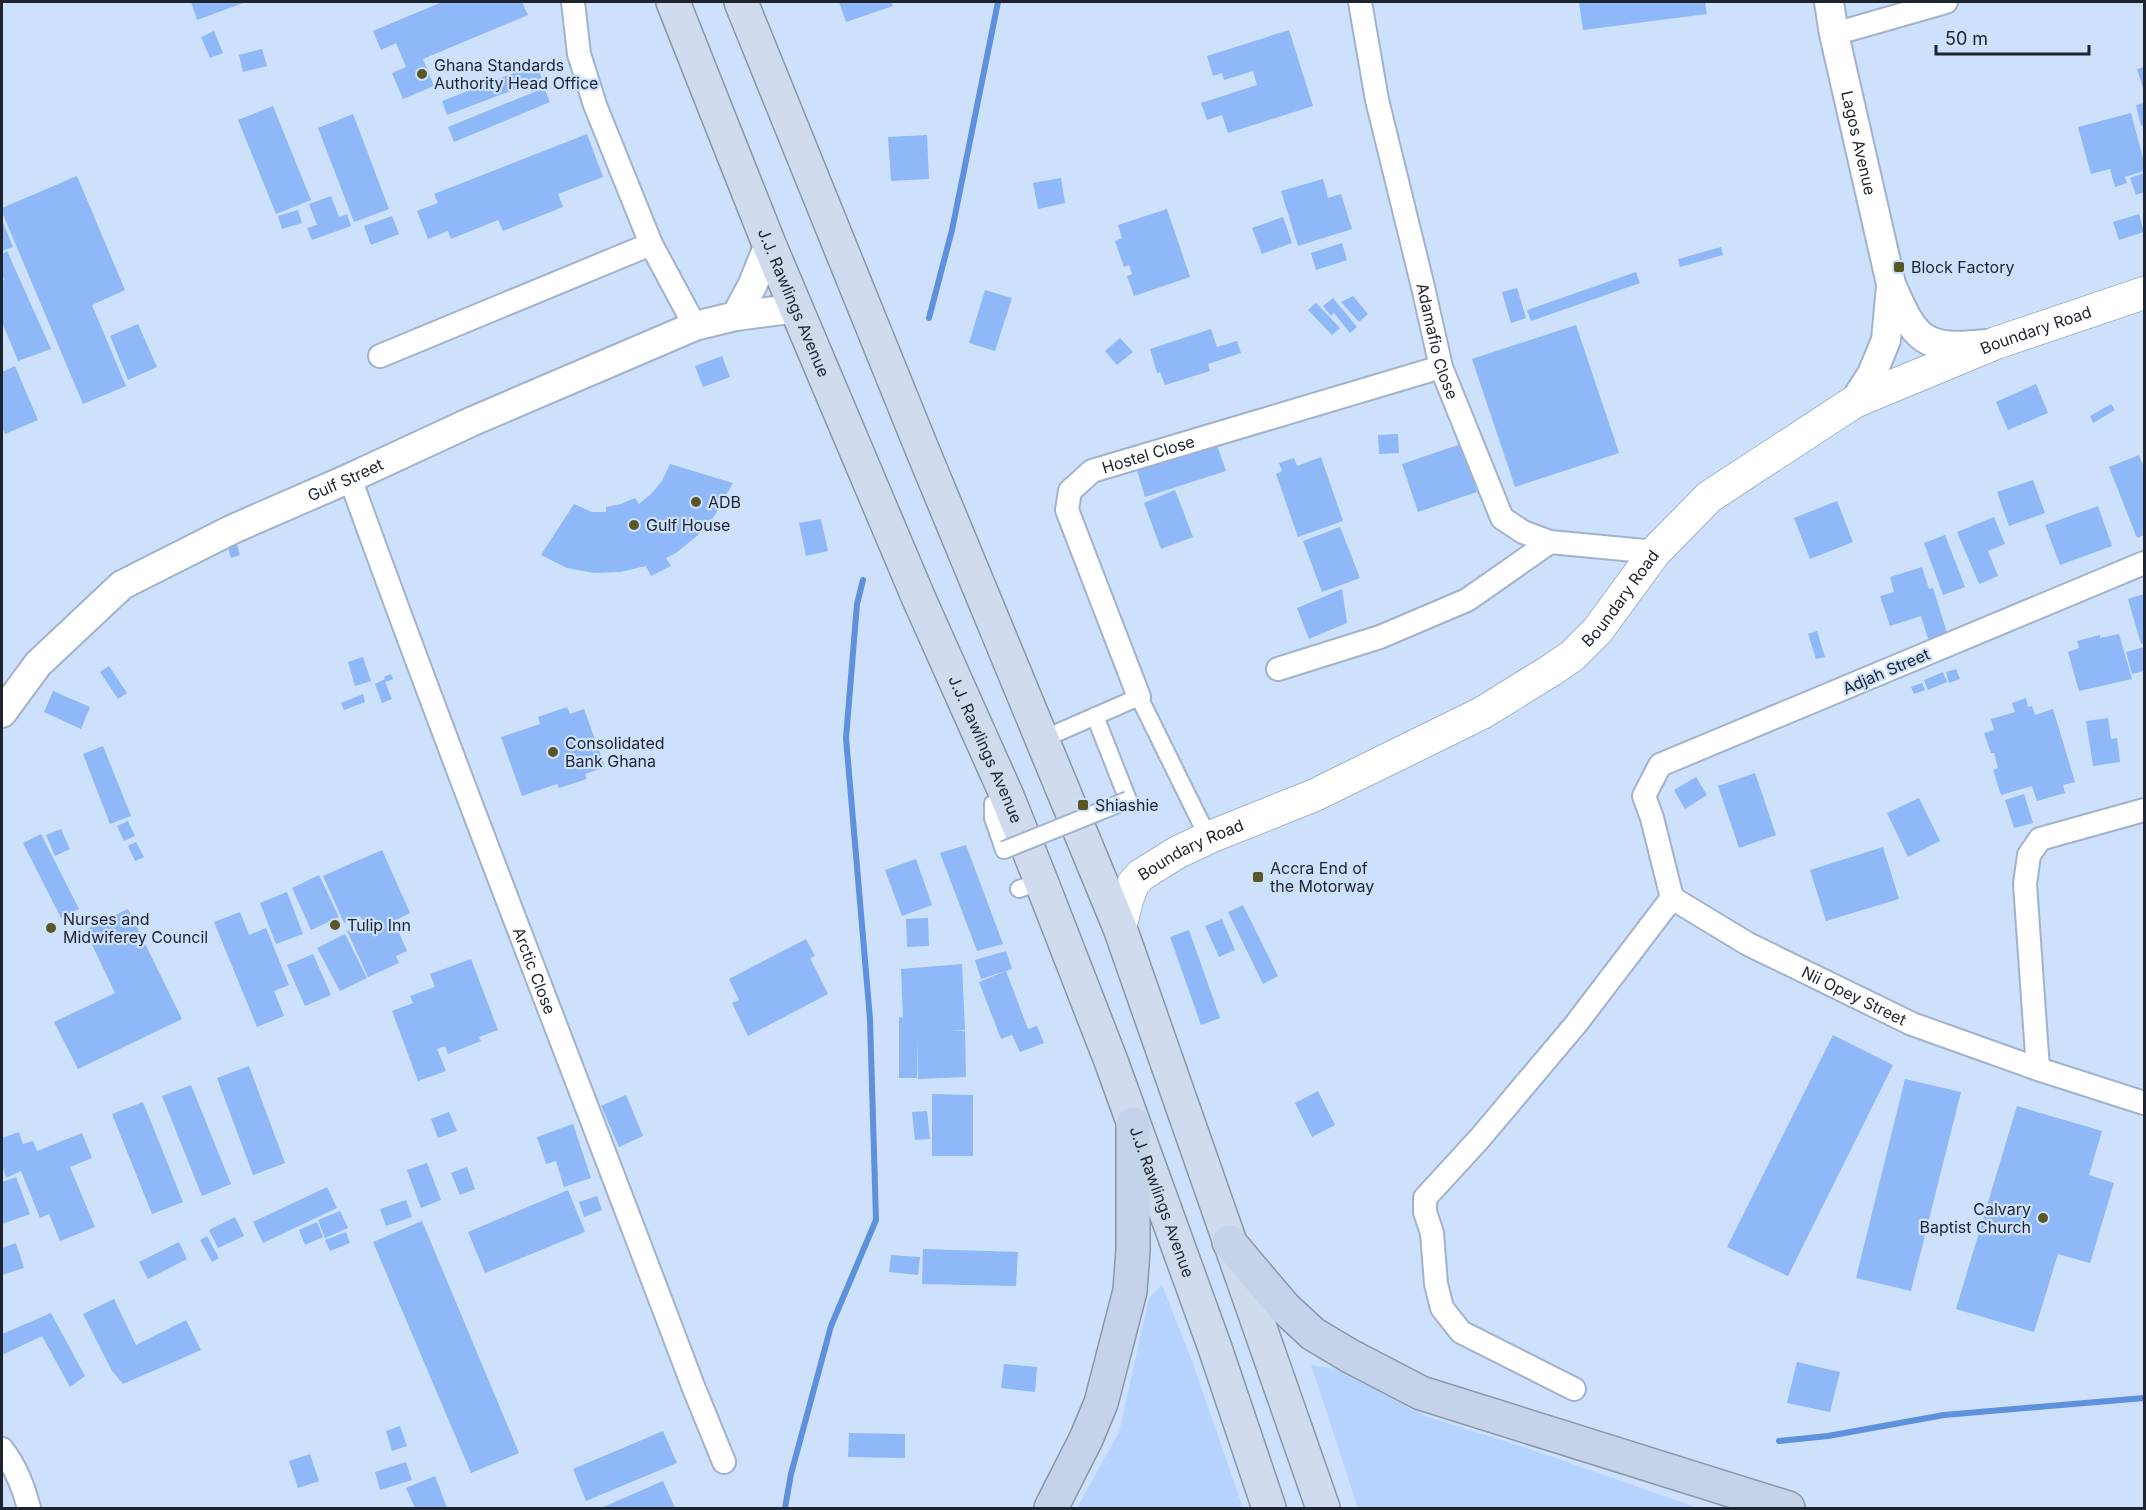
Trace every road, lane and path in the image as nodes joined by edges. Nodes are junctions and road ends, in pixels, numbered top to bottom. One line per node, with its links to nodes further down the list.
1 (573, 2): 8 (street)
2 (673, 2): 9 (highway, J.J. Rawlings Avenue)
3 (741, 2): 27 (highway)
4 (1360, 2): 17 (street, Adamafio Close)
5 (1829, 2): 7 (street, Lagos Avenue)
6 (1946, 2): 7 (street)
7 (1834, 34): 10 (street, Lagos Avenue)
8 (651, 244): 14 (street); 16 (street)
9 (770, 244): 12 (highway, J.J. Rawlings Avenue); 13 (street)
10 (1891, 284): 15 (street, Lagos Avenue); 18 (street, Lagos Avenue)
11 (2145, 293): 15 (main road, Boundary Road)
12 (798, 308): 13 (street, Gulf Street); 28 (highway, J.J. Rawlings Avenue)
13 (736, 316): 14 (street, Gulf Street)
14 (695, 326): 19 (street, Gulf Street)
15 (1996, 343): 18 (main road, Boundary Road)
16 (380, 356)
17 (1441, 367): 20 (street, Adamafio Close); 24 (street, Hostel Close)
18 (1854, 402): 21 (main road, Boundary Road)
19 (350, 478): 25 (street, Gulf Street); 39 (street, Arctic Close)
20 (1550, 542): 21 (street, Adamafio Close); 23 (street)
21 (1655, 552): 30 (main road, Boundary Road)
22 (2145, 563): 31 (street, Adjah Street)
23 (1278, 669)
24 (1139, 697): 26 (street); 30 (street)
25 (2, 713)
26 (1095, 716): 27 (street); 28 (street, bridge)
27 (1042, 740): 32 (highway)
28 (1007, 796): 35 (highway, J.J. Rawlings Avenue)
29 (2145, 810): 33 (street)
30 (1210, 837): 32 (main road, Boundary Road)
31 (1672, 898): 33 (street, Nii Opey Street); 37 (street)
32 (1120, 928): 36 (highway)
33 (2038, 1069): 34 (street, Nii Opey Street)
34 (2145, 1103)
35 (1133, 1124): 41 (highway); 42 (highway, J.J. Rawlings Avenue)
36 (1229, 1242): 43 (highway); 44 (highway)
37 (1574, 1389)
38 (2, 1449): 40 (street)
39 (724, 1462)
40 (29, 1509)
41 (1051, 1509)
42 (1269, 1509)
43 (1323, 1509)
44 (1788, 1509)

